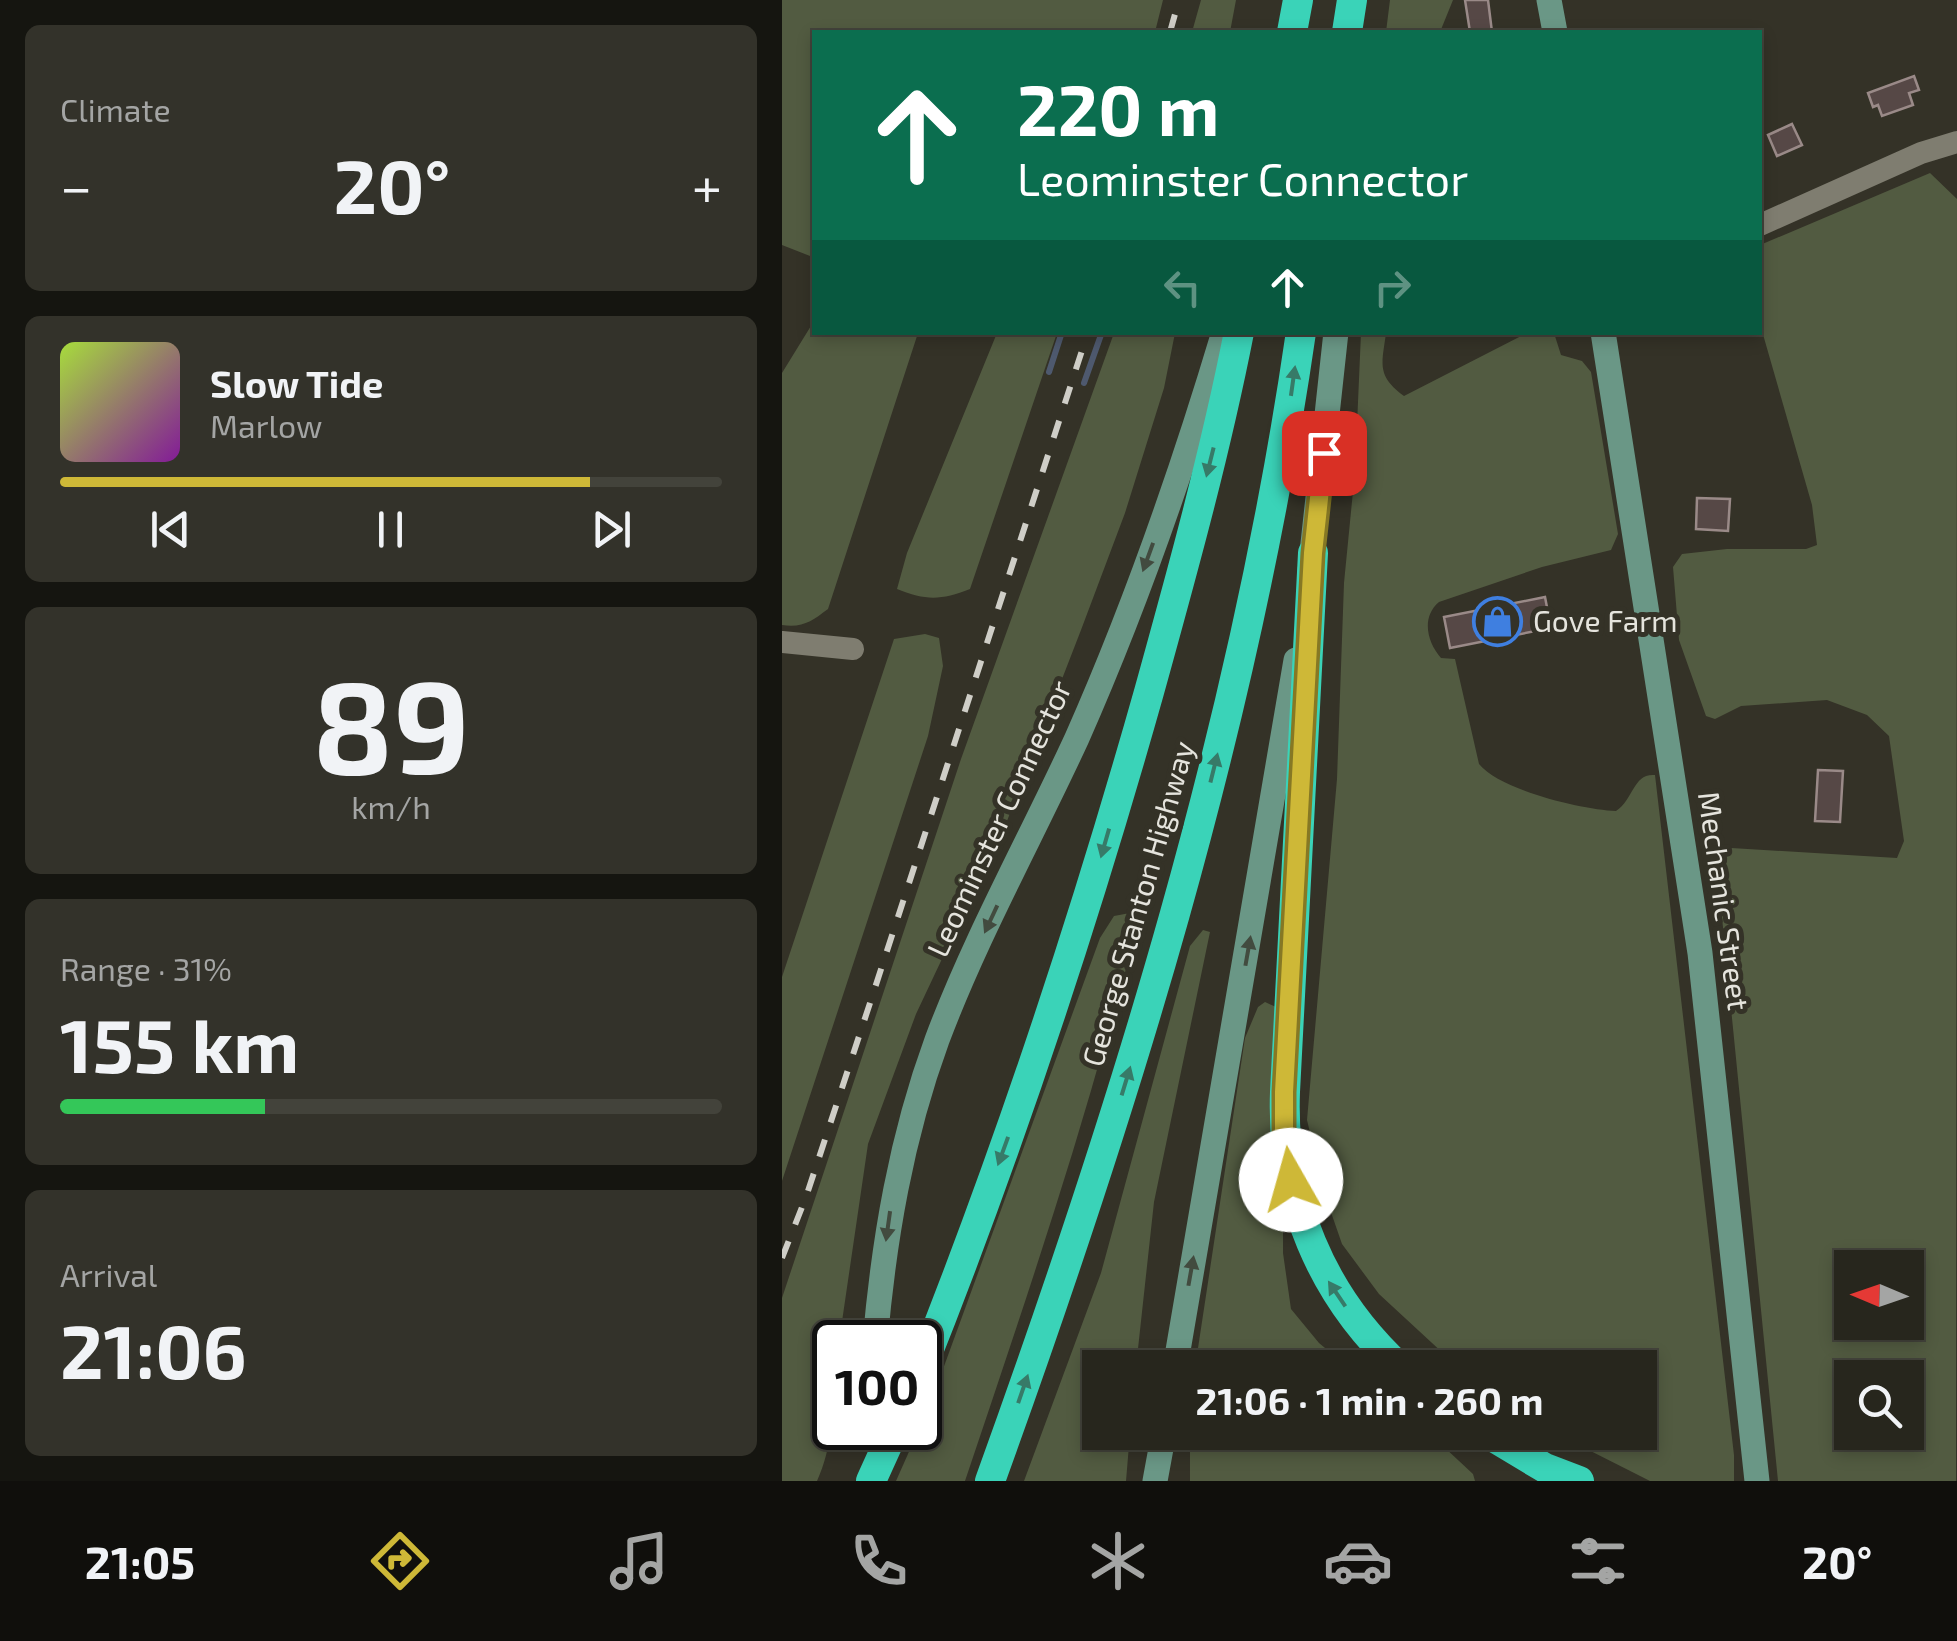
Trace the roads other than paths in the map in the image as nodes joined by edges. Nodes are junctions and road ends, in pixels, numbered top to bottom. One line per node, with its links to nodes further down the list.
1 (1298, 0): 4 (highway)
2 (1353, 0): 5 (highway); 6 (main road)
3 (1549, 0): 7 (main road)
4 (1292, 30)
5 (1347, 30)
6 (1355, 30)
7 (1555, 30)
8 (1956, 142): 9 (street)
9 (1762, 224)
10 (1223, 335): 18 (main road, Leominster Connector, one-way to 18)
11 (1238, 335): 19 (highway, George Stanton Highway, one-way to 19)
12 (1300, 335): 28 (highway, George Stanton Highway, one-way to 12)
13 (1336, 335): 15 (main road)
14 (1604, 335): 31 (main road, Mechanic Street)
15 (1313, 553): 20 (main road, one-way to 15); 21 (highway, one-way to 15)
16 (782, 642): 17 (street)
17 (853, 649)
18 (877, 1320)
19 (939, 1320)
20 (1178, 1350)
21 (1382, 1350)
22 (877, 1450): 27 (main road)
23 (885, 1450): 26 (highway)
24 (1161, 1450): 29 (main road)
25 (1515, 1450): 30 (highway)
26 (871, 1481)
27 (879, 1481)
28 (990, 1481)
29 (1156, 1481)
30 (1578, 1481)
31 (1756, 1481)

